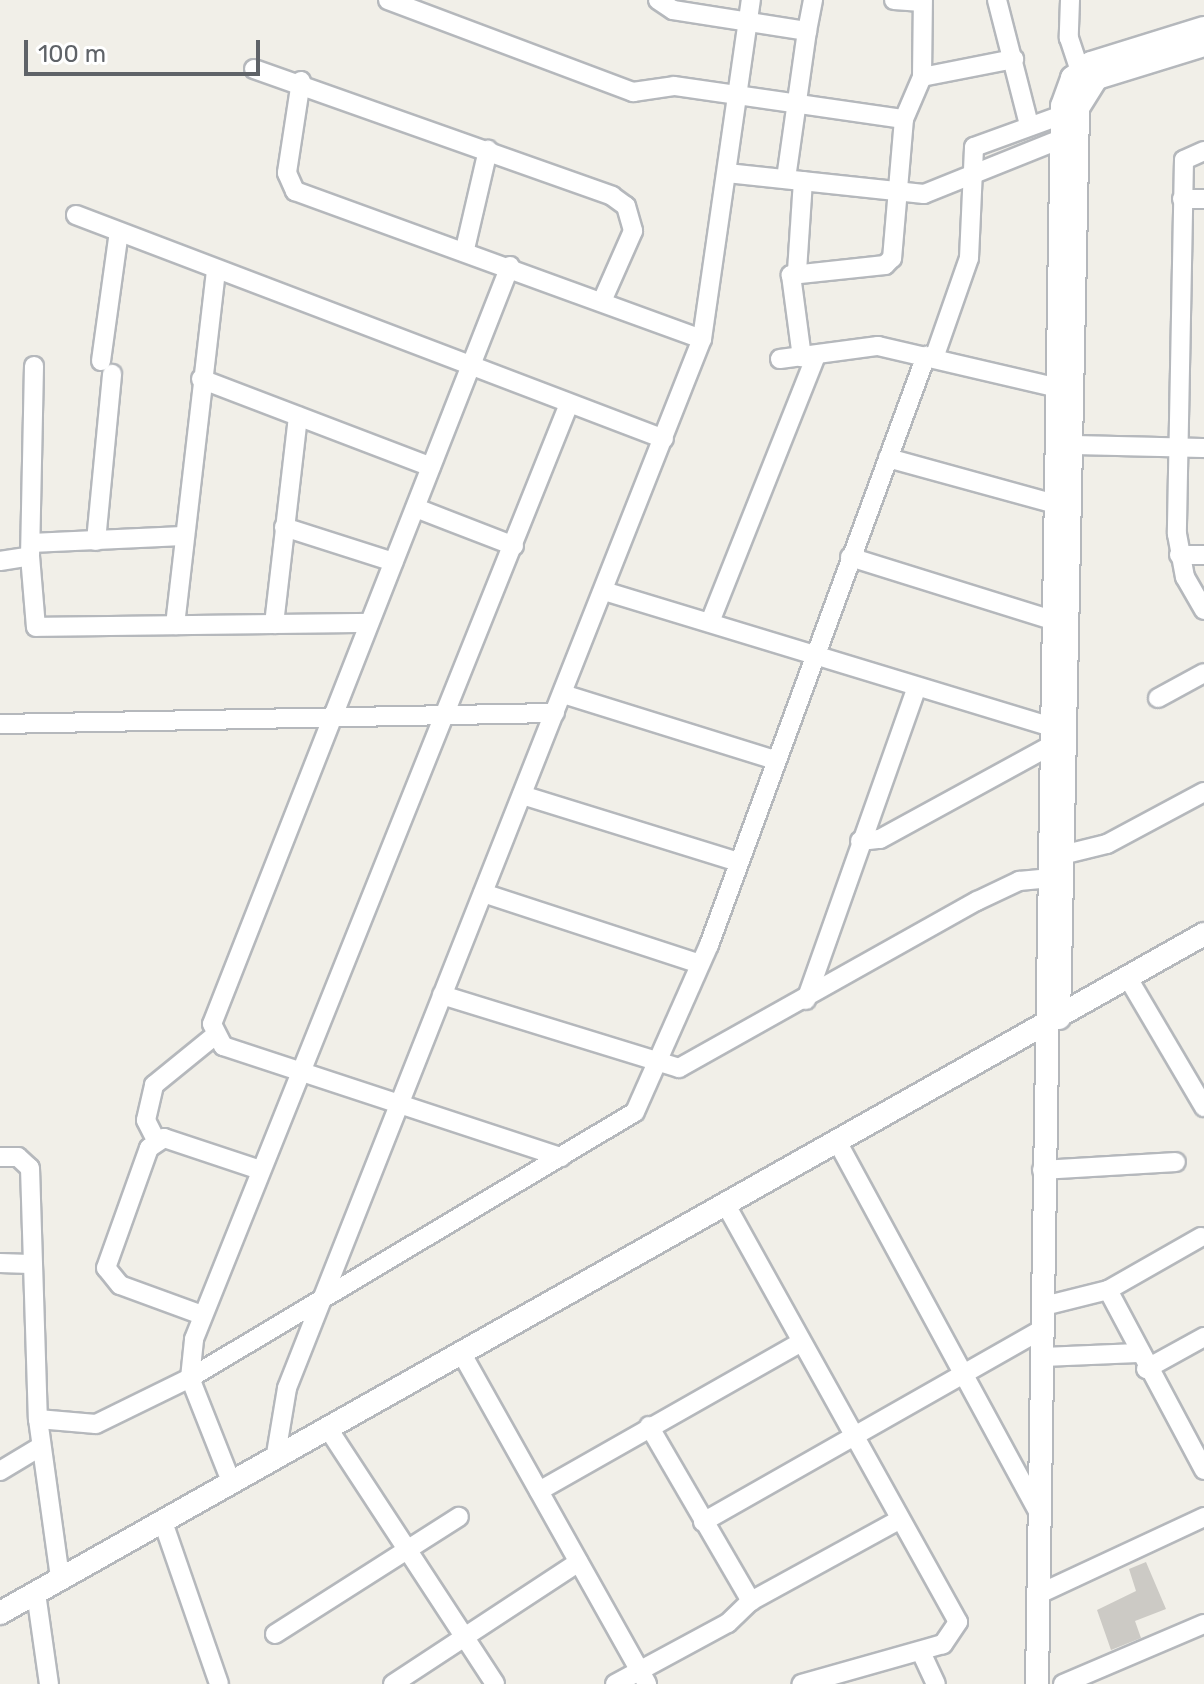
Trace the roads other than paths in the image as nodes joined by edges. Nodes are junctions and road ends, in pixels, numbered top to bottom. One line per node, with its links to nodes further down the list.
1 (388, 0): 18 (street)
2 (658, 0): 9 (street)
3 (751, 0): 9 (street)
4 (813, 0): 11 (street)
5 (894, 0): 8 (street)
6 (997, 0): 13 (street)
7 (1070, 0): 16 (street)
8 (922, 1): 15 (street)
9 (749, 21): 11 (street); 18 (street)
10 (1204, 28): 16 (street)
11 (807, 31): 19 (street)
12 (1204, 45): 16 (street)
13 (1014, 59): 15 (street); 21 (street)
14 (254, 69): 17 (street)
15 (922, 77): 20 (street)
16 (1082, 78): 22 (street)
17 (301, 81): 23 (street); 33 (street)
18 (737, 97): 19 (street); 25 (street)
19 (795, 103): 20 (street); 27 (street)
20 (904, 119): 28 (street)
21 (1029, 125): 22 (street); 26 (street)
22 (1067, 128): 26 (street); 45 (street)
23 (488, 150): 33 (street); 37 (street)
24 (1204, 151): 29 (street)
25 (727, 173): 27 (street); 38 (street)
26 (971, 177): 28 (street); 40 (street)
27 (794, 180): 28 (street); 36 (street)
28 (899, 194): 36 (street)
29 (1182, 199): 30 (street); 50 (street)
30 (1204, 199)
31 (76, 215): 32 (street)
32 (119, 232): 35 (street); 58 (street)
33 (465, 249): 34 (street)
34 (510, 266): 37 (street); 42 (street)
35 (216, 269): 42 (street); 44 (street)
36 (797, 271): 39 (street)
37 (603, 299): 38 (street)
38 (702, 339): 48 (street)
39 (809, 356): 40 (street); 41 (street); 69 (street)
40 (930, 357): 45 (street); 52 (street)
41 (780, 359)
42 (470, 365): 46 (street); 53 (street)
43 (34, 366): 60 (street)
44 (201, 379): 47 (street); 57 (street)
45 (1066, 391): 49 (street); 54 (street)
46 (569, 404): 48 (street); 59 (street)
47 (298, 416): 53 (street); 56 (street)
48 (664, 439): 66 (street)
49 (1073, 445): 50 (street); 88 (street)
50 (1178, 448): 51 (street); 61 (street)
51 (1204, 448)
52 (888, 458): 54 (street); 63 (street)
53 (431, 467): 55 (street)
54 (1055, 504): 68 (street)
55 (416, 508): 59 (street); 65 (street)
56 (284, 527): 65 (street); 71 (street)
57 (183, 536): 58 (street); 72 (street)
58 (96, 541): 60 (street)
59 (514, 546): 80 (street)
60 (31, 550): 64 (street); 72 (street)
61 (1179, 555): 62 (street); 67 (street)
62 (1204, 555)
63 (850, 557): 68 (street); 73 (street)
64 (0, 561)
65 (394, 562): 70 (street)
66 (604, 591): 69 (street); 76 (street)
67 (1204, 610)
68 (1052, 620): 82 (street)
69 (710, 622): 73 (street)
70 (369, 623): 71 (street); 79 (street)
71 (274, 624): 72 (street)
72 (175, 625)
73 (812, 656): 75 (street); 83 (street)
74 (1204, 673): 77 (street)
75 (916, 689): 82 (street); 86 (street)
76 (563, 694): 78 (street); 83 (street)
77 (1158, 698)
78 (555, 713): 80 (street); 85 (street)
79 (330, 717): 80 (street); 81 (street); 96 (street)
80 (447, 717): 98 (street)
81 (0, 724)
82 (1048, 737): 86 (street); 88 (street)
83 (775, 760): 87 (street)
84 (1204, 792): 88 (street)
85 (522, 795): 87 (street); 89 (street)
86 (860, 841): 94 (street)
87 (738, 862): 91 (street)
88 (1056, 869): 94 (street); 95 (street)
89 (483, 893): 91 (street); 93 (street)
90 (1204, 934): 92 (street)
91 (700, 964): 97 (street)
92 (1128, 978): 95 (street); 99 (street)
93 (442, 995): 97 (street); 100 (street)
94 (806, 1000): 97 (street)
95 (1050, 1022): 102 (street); 107 (street)
96 (213, 1037): 98 (street); 101 (street)
97 (658, 1064): 104 (street)
98 (301, 1073): 100 (street); 106 (street)
99 (1201, 1097)
100 (400, 1104): 104 (street); 113 (street)
101 (156, 1140): 106 (street); 114 (street)
102 (838, 1143): 108 (street); 121 (street)
103 (0, 1157): 111 (street)
104 (561, 1157): 113 (street)
105 (1176, 1162): 107 (street)
106 (260, 1170): 114 (street)
107 (1042, 1170): 115 (street)
108 (726, 1205): 117 (street); 118 (street)
109 (1201, 1237): 112 (street)
110 (0, 1263): 111 (street)
111 (30, 1264): 123 (street)
112 (1108, 1290): 115 (street); 120 (street)
113 (320, 1304): 122 (street); 129 (street)
114 (202, 1315): 122 (street)
115 (1044, 1318): 119 (street); 121 (street)
116 (1204, 1337): 120 (street)
117 (799, 1343): 124 (street); 126 (street)
118 (462, 1354): 125 (street); 132 (street)
119 (1043, 1357): 120 (street); 134 (street)
120 (1142, 1361): 128 (street)
121 (965, 1372): 126 (street); 134 (street)
122 (190, 1378): 123 (street); 131 (street)
123 (38, 1419): 127 (street)
124 (649, 1426): 132 (street); 138 (street)
125 (329, 1430): 129 (street); 139 (street)
126 (848, 1436): 136 (street); 138 (street)
127 (40, 1447): 130 (street); 141 (street)
128 (1201, 1458)
129 (275, 1460): 131 (street)
130 (0, 1471)
131 (232, 1484): 137 (street)
132 (539, 1491): 140 (street)
133 (459, 1517): 139 (street)
134 (1041, 1517): 143 (street)
135 (1204, 1517): 143 (street)
136 (897, 1521): 144 (street); 149 (street)
137 (163, 1522): 141 (street); 153 (street)
138 (703, 1522): 144 (street)
139 (406, 1550): 147 (street); 148 (street)
140 (579, 1562): 148 (street); 150 (street)
141 (60, 1578): 142 (street)
142 (36, 1593): 145 (street); 152 (street)
143 (1039, 1594): 159 (street)
144 (751, 1601): 150 (street)
145 (0, 1613)
146 (1204, 1624): 151 (street)
147 (275, 1634)
148 (463, 1638): 154 (street); 155 (street)
149 (921, 1652): 157 (street); 158 (street)
150 (643, 1677): 156 (street)
151 (1101, 1677): 160 (street)
152 (49, 1684)
153 (219, 1684)
154 (393, 1684)
155 (495, 1684)
156 (615, 1684)
157 (802, 1684)
158 (936, 1684)
159 (1037, 1684)
160 (1063, 1684)

